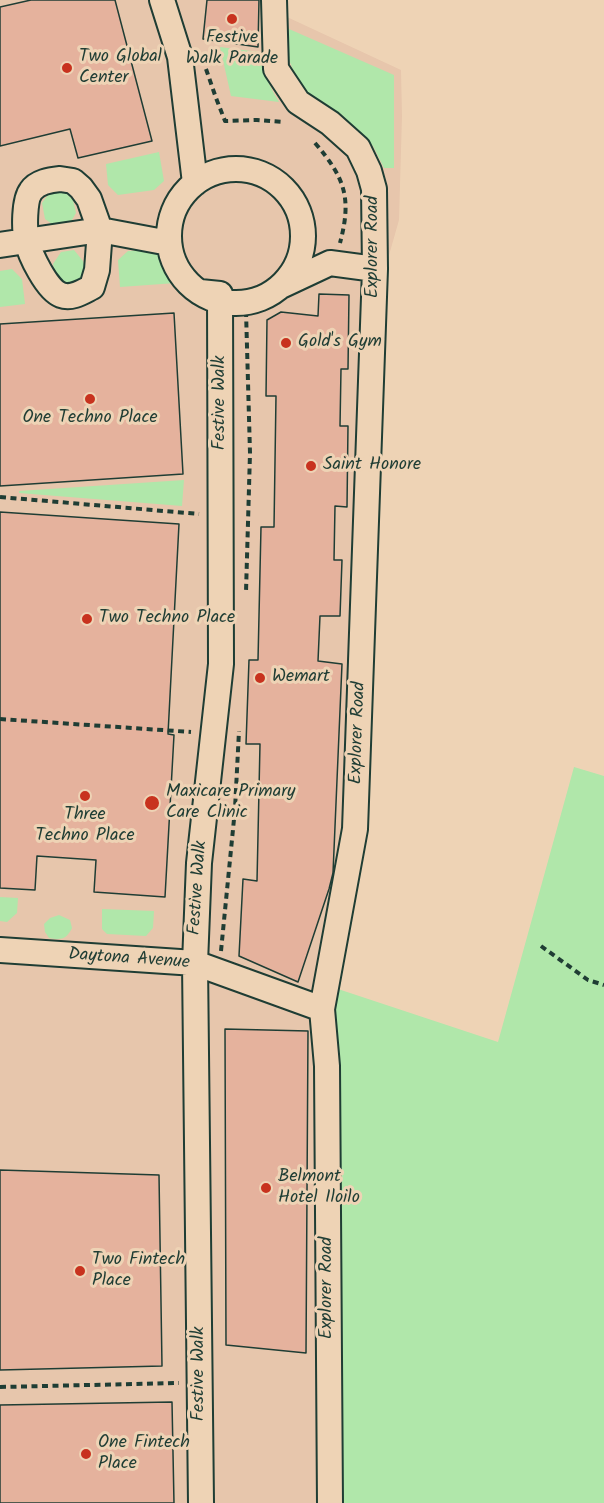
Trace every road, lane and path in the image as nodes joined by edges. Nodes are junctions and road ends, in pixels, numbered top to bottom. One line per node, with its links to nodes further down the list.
1 (162, 0): 6 (street)
2 (274, 0): 12 (street, Explorer Road)
3 (204, 63): 4 (path)
4 (293, 127)
5 (311, 139): 11 (path)
6 (195, 183): 9 (street); 14 (street)
7 (100, 230): 8 (street); 8 (street); 8 (street); 9 (street)
8 (27, 241): 10 (street)
9 (170, 243): 13 (street)
10 (0, 245)
11 (330, 264): 12 (street); 14 (street)
12 (375, 269): 26 (street, Explorer Road)
13 (200, 292): 14 (street); 23 (street, Festive Walk)
14 (271, 292): 17 (path)
15 (0, 497): 16 (path)
16 (199, 514)
17 (246, 596)
18 (0, 719): 20 (path)
19 (239, 726): 24 (path)
20 (192, 732)
21 (541, 946): 25 (path)
22 (0, 950): 23 (street, Daytona Avenue)
23 (195, 963): 24 (street, Daytona Avenue); 29 (street, Festive Walk)
24 (221, 972): 26 (street, Daytona Avenue)
25 (604, 985)
26 (322, 1009): 30 (street, Explorer Road)
27 (179, 1383): 28 (path)
28 (0, 1387)
29 (201, 1503)
30 (330, 1503)

